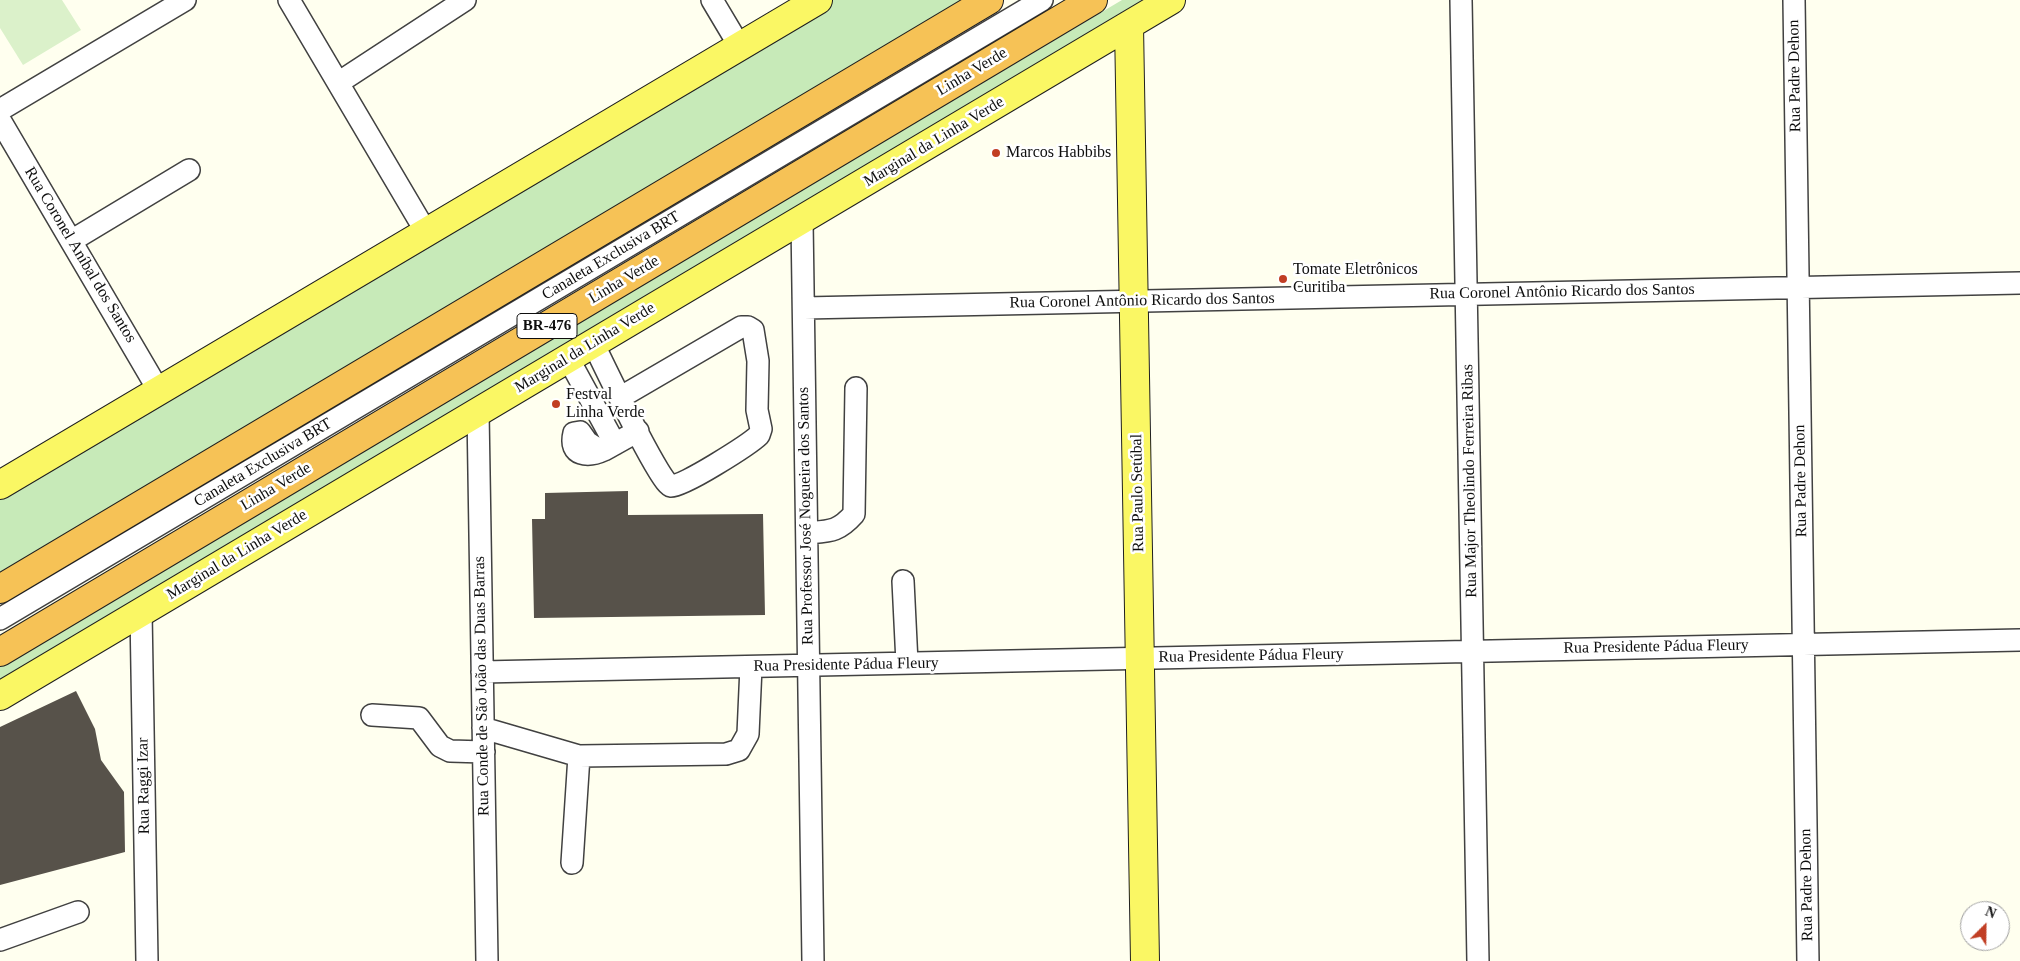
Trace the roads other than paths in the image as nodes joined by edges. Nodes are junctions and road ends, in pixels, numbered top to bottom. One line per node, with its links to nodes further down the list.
1 (185, 0): 15 (street)
2 (289, 0): 14 (street)
3 (465, 0): 14 (street)
4 (712, 0): 13 (street)
5 (818, 0): 13 (main road)
6 (989, 0): 36 (highway)
7 (1042, 0): 38 (street, Canaleta Exclusiva BRT)
8 (1093, 0): 42 (highway, Linha Verde / BR-476)
9 (1170, 0): 12 (main road, Marginal da Linha Verde)
10 (1461, 0): 23 (street, Rua Major Theolindo Ferreira Ribas)
11 (1794, 0): 22 (street, Rua Padre Dehon)
12 (1129, 25): 18 (main road, Marginal da Linha Verde); 24 (main road, Rua Paulo Setúbal)
13 (740, 46): 19 (main road)
14 (338, 83): 19 (street)
15 (0, 110)
16 (0, 120): 20 (street, Rua Coronel Aníbal dos Santos)
17 (189, 170): 20 (street)
18 (802, 220): 25 (street, Rua Professor José Nogueira dos Santos); 26 (main road, Marginal da Linha Verde)
19 (426, 232): 29 (main road)
20 (71, 241): 29 (street, Rua Coronel Aníbal dos Santos)
21 (2020, 283): 22 (street, Rua Coronel Antônio Ricardo dos Santos)
22 (1798, 287): 23 (street, Rua Coronel Antônio Ricardo dos Santos); 40 (street, Rua Padre Dehon)
23 (1466, 294): 24 (street, Rua Coronel Antônio Ricardo dos Santos); 41 (street, Rua Major Theolindo Ferreira Ribas)
24 (1134, 301): 25 (street, Rua Coronel Antônio Ricardo dos Santos); 43 (main road, Rua Paulo Setúbal)
25 (804, 308): 34 (street, Rua Professor José Nogueira dos Santos)
26 (593, 343): 27 (main road, Marginal da Linha Verde); 30 (street)
27 (568, 358): 31 (main road, Marginal da Linha Verde); 32 (street)
28 (856, 388): 34 (street)
29 (159, 390): 33 (main road)
30 (621, 397): 32 (street); 32 (street)
31 (478, 412): 37 (main road, Marginal da Linha Verde); 47 (street, Rua Conde de São João das Duas Barras)
32 (638, 431)
33 (0, 485)
34 (807, 533): 46 (street, Rua Professor José Nogueira dos Santos)
35 (903, 582): 44 (street)
36 (0, 588)
37 (141, 612): 48 (main road, Marginal da Linha Verde); 56 (street, Rua Raggi Izar)
38 (0, 619)
39 (2020, 640): 40 (street, Rua Presidente Pádua Fleury)
40 (1803, 644): 41 (street, Rua Presidente Pádua Fleury); 61 (street, Rua Padre Dehon)
41 (1473, 651): 43 (street, Rua Presidente Pádua Fleury); 60 (street, Rua Major Theolindo Ferreira Ribas)
42 (0, 652)
43 (1140, 658): 44 (street, Rua Presidente Pádua Fleury); 59 (main road, Rua Paulo Setúbal)
44 (907, 663): 46 (street, Rua Presidente Pádua Fleury)
45 (752, 666): 46 (street, Rua Presidente Pádua Fleury); 47 (street, Rua Presidente Pádua Fleury); 52 (street)
46 (808, 666): 58 (street, Rua Professor José Nogueira dos Santos)
47 (482, 672): 50 (street, Rua Conde de São João das Duas Barras)
48 (0, 696)
49 (372, 715): 51 (street)
50 (483, 728): 51 (street, Rua Conde de São João das Duas Barras); 52 (street)
51 (484, 752): 57 (street, Rua Conde de São João das Duas Barras)
52 (580, 756): 53 (street)
53 (572, 863)
54 (78, 912): 55 (street)
55 (0, 940)
56 (147, 961)
57 (487, 961)
58 (812, 961)
59 (1145, 961)
60 (1478, 961)
61 (1808, 961)

